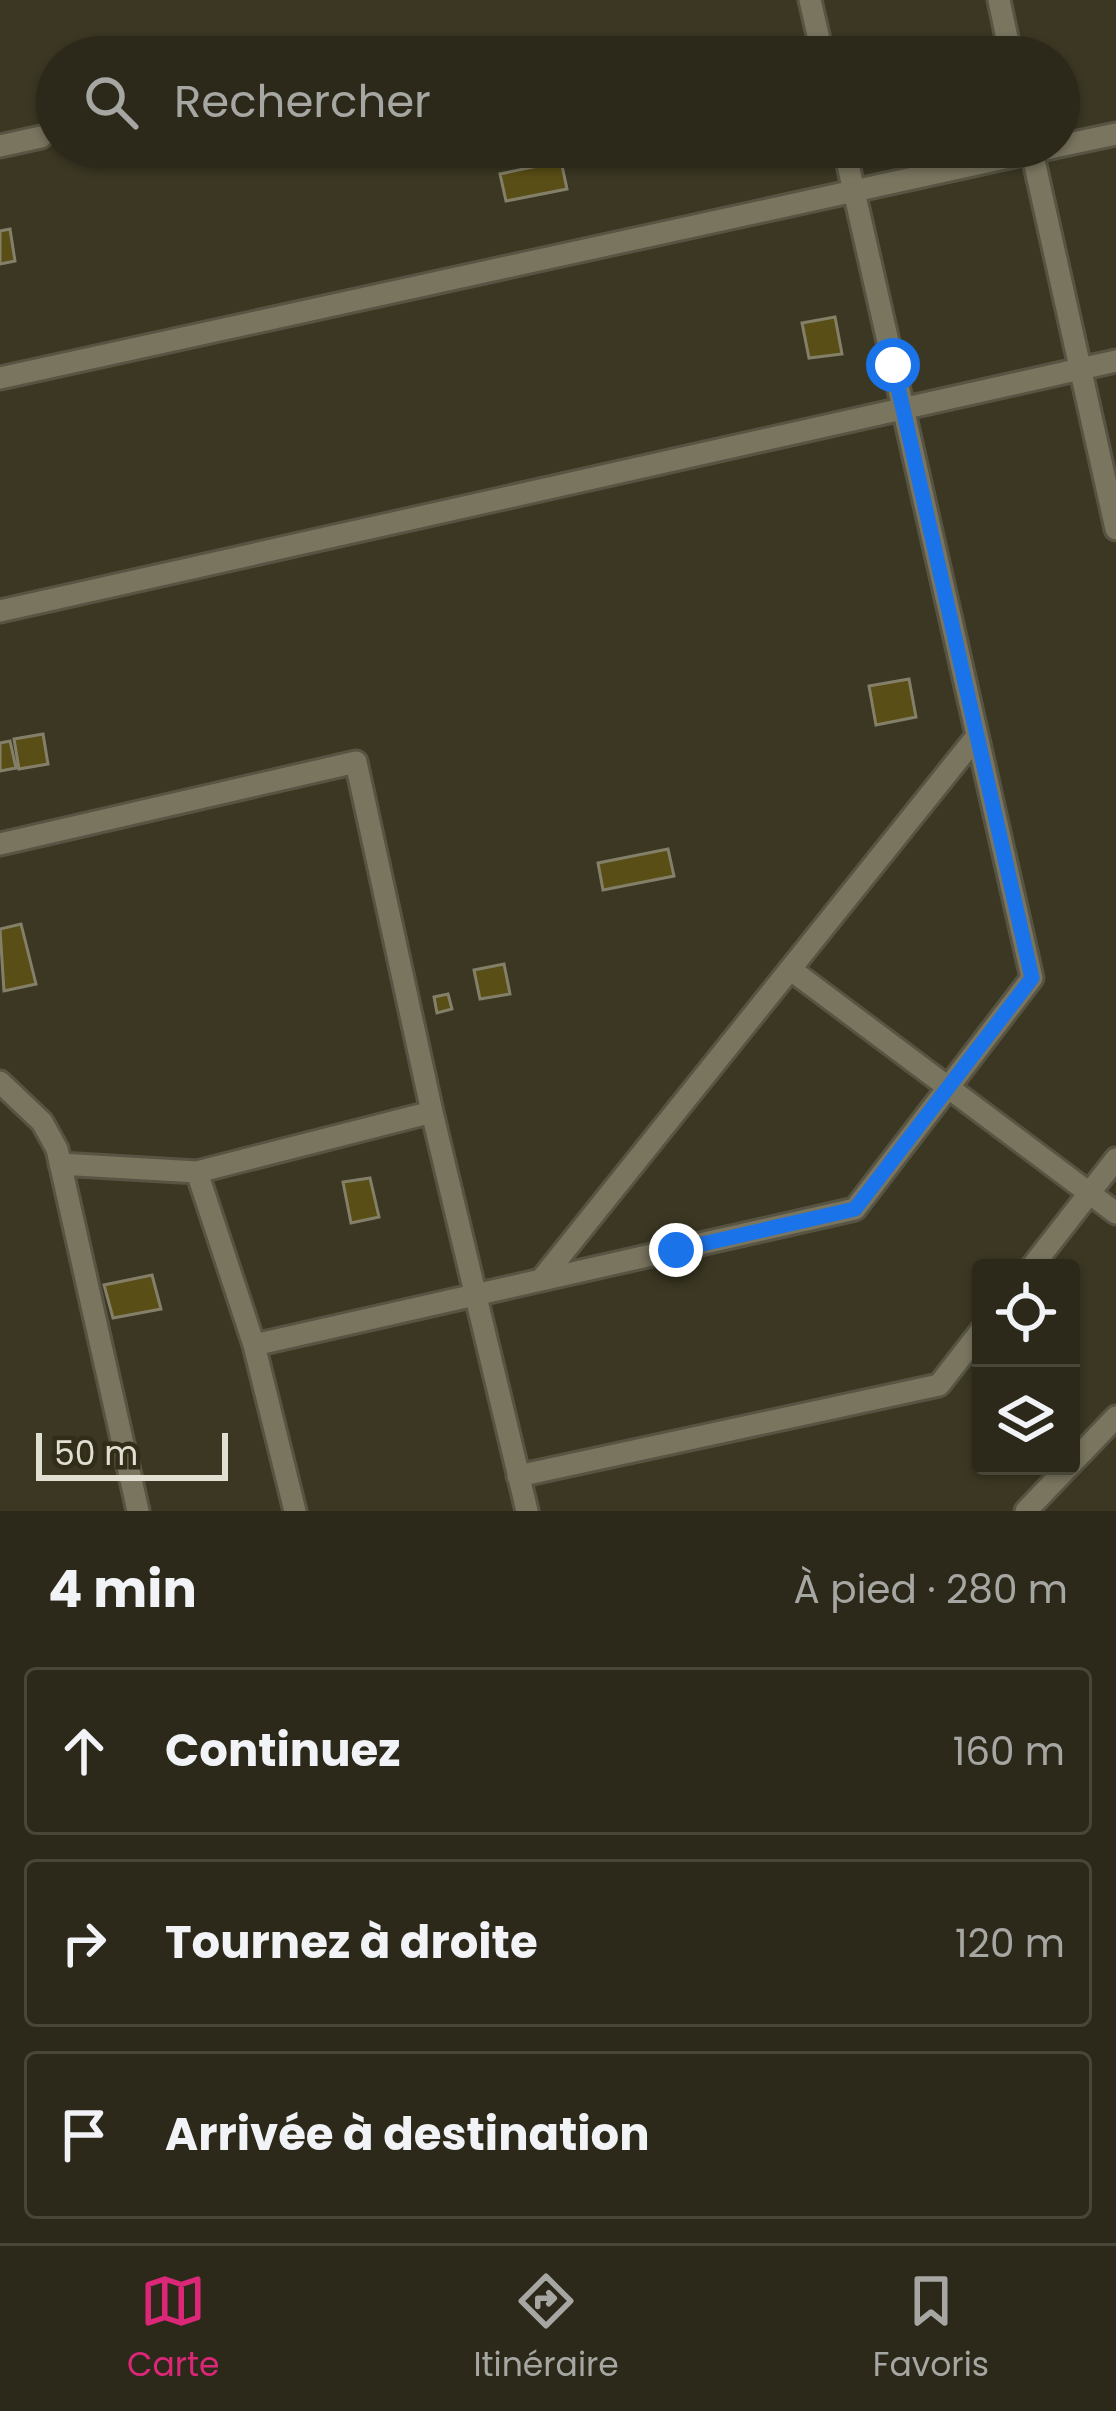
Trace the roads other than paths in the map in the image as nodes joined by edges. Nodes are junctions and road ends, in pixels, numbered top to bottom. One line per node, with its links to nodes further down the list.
1 (810, 0): 3 (street)
2 (998, 0): 4 (street)
3 (818, 36)
4 (1006, 36)
5 (1116, 134): 7 (street)
6 (36, 138): 8 (street)
7 (1080, 142)
8 (0, 146)
9 (849, 168): 12 (street)
10 (954, 168): 12 (street)
11 (1036, 168): 14 (street)
12 (854, 191): 15 (street); 16 (street)
13 (1116, 361): 14 (street)
14 (1081, 369): 16 (street); 17 (street)
15 (0, 378)
16 (903, 409): 18 (street); 19 (street)
17 (1116, 529)
18 (0, 611)
19 (977, 736): 21 (street); 23 (street)
20 (0, 844): 24 (street)
21 (790, 969): 23 (street); 31 (street)
22 (0, 1082): 26 (street)
23 (948, 1088): 28 (street); 31 (street)
24 (432, 1112): 27 (street); 32 (street)
25 (1116, 1159): 28 (street)
26 (61, 1164): 27 (street); 39 (street)
27 (196, 1172): 34 (street)
28 (1089, 1193): 29 (street); 30 (street)
29 (1116, 1214)
30 (1037, 1259)
31 (542, 1280): 32 (street)
32 (474, 1295): 34 (street); 38 (street)
33 (972, 1342): 38 (street)
34 (254, 1345): 40 (street)
35 (1116, 1417): 36 (street)
36 (1080, 1455)
37 (1061, 1475): 42 (street)
38 (518, 1476): 41 (street)
39 (138, 1511)
40 (295, 1511)
41 (527, 1511)
42 (1027, 1511)

